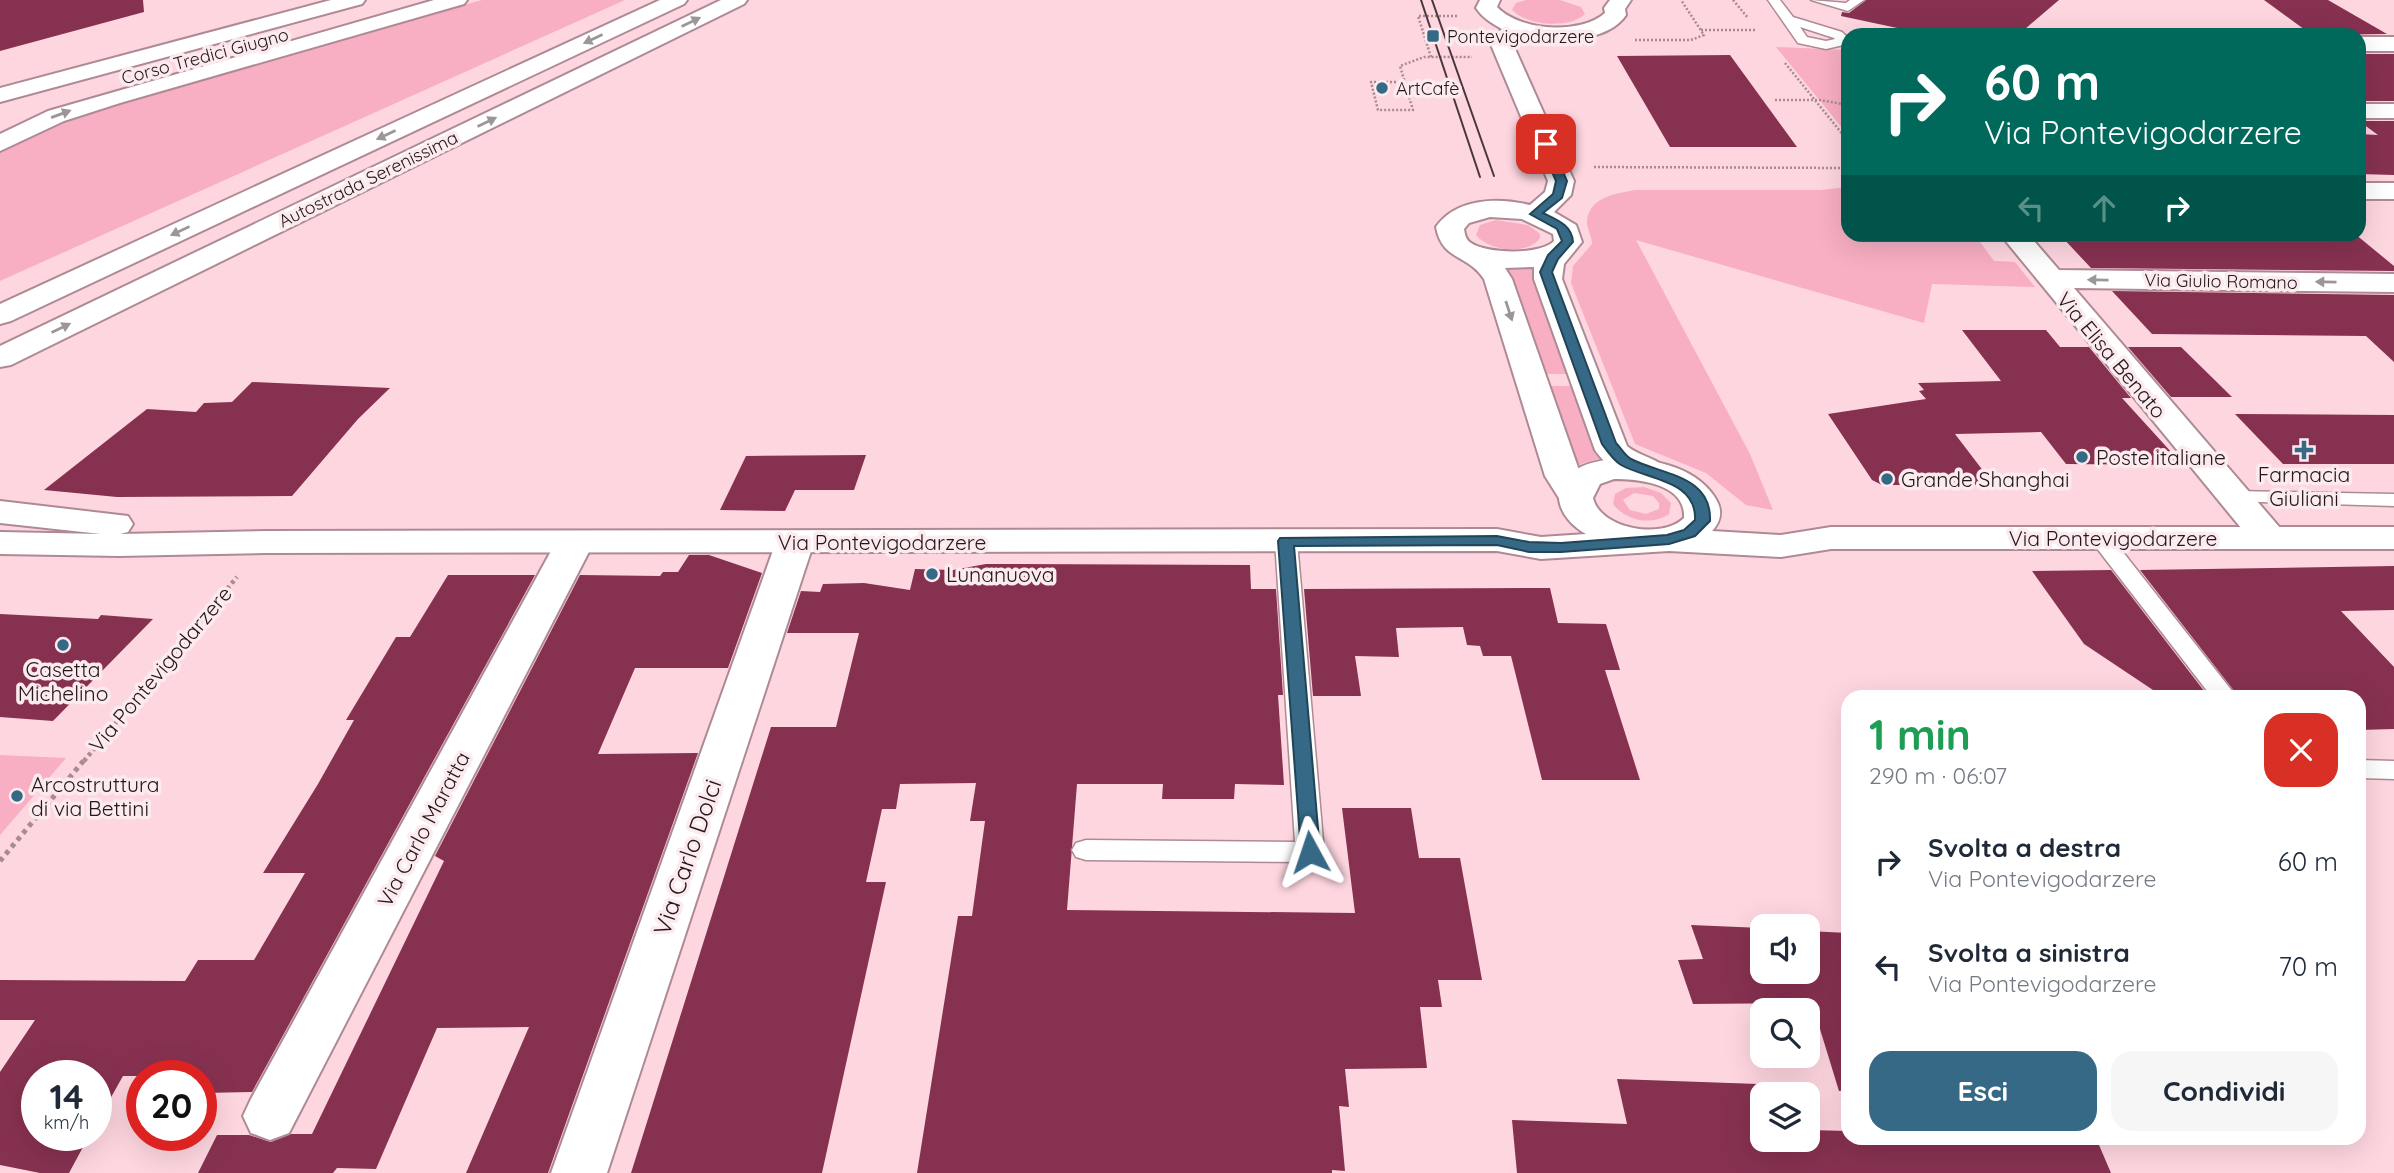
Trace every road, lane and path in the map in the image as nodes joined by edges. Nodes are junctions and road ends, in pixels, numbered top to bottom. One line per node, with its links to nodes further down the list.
1 (303, 0): 24 (main road)
2 (355, 0): 26 (main road, Corso Tredici Giugno)
3 (409, 0): 32 (main road, Corso Tredici Giugno)
4 (457, 0): 34 (main road, one-way to 4)
5 (677, 0): 45 (main road, Autostrada Serenissima, one-way to 45)
6 (737, 0): 46 (main road, Autostrada Serenissima, one-way to 6)
7 (1490, 0): 16 (main road)
8 (1733, 0): 14 (path)
9 (1774, 0): 15 (lane)
10 (1816, 0): 11 (lane)
11 (1857, 0)
12 (1612, 3): 16 (main road)
13 (1460, 16): 22 (path)
14 (1748, 18)
15 (1790, 20)
16 (1518, 27): 35 (main road)
17 (1701, 30): 18 (path)
18 (1763, 36)
19 (2366, 44): 20 (main road)
20 (2394, 44)
21 (1778, 55): 28 (path)
22 (1431, 57): 23 (path); 25 (path)
23 (1482, 57)
24 (0, 79)
25 (1404, 82): 25 (path)
26 (0, 95)
27 (1774, 100): 28 (path)
28 (1815, 100): 29 (path); 33 (path)
29 (1841, 104)
30 (2366, 111): 31 (main road)
31 (2394, 111)
32 (0, 112)
33 (1841, 132)
34 (0, 144)
35 (1556, 167): 36 (path); 39 (main road)
36 (1841, 168)
37 (2366, 191): 38 (main road)
38 (2394, 191)
39 (1535, 214): 41 (main road); 42 (main road)
40 (2019, 242): 43 (main road, Via Elisa Benato)
41 (1560, 252): 42 (main road); 47 (main road)
42 (1475, 254): 49 (main road, one-way to 49)
43 (2049, 279): 44 (main road, Via Giulio Romano, one-way to 43); 48 (main road, Via Elisa Benato)
44 (2394, 283)
45 (0, 315)
46 (0, 358)
47 (1651, 471): 49 (main road, Via Pontevigodarzere); 50 (main road, Via Pontevigodarzere)
48 (2232, 497): 51 (lane); 53 (main road, Via Elisa Benato)
49 (1575, 499): 57 (main road, Via Pontevigodarzere); 58 (main road, Via Pontevigodarzere)
50 (1699, 499): 54 (main road, Via Pontevigodarzere); 58 (main road, Via Pontevigodarzere)
51 (2394, 500)
52 (0, 512): 59 (main road, Via Pontevigodarzere)
53 (2268, 537): 55 (main road, Via Pontevigodarzere); 56 (main road, Via Pontevigodarzere)
54 (1831, 538): 55 (main road, Via Pontevigodarzere); 58 (main road, Via Pontevigodarzere)
55 (2099, 538): 64 (lane)
56 (2394, 538)
57 (1497, 540): 58 (main road, Via Pontevigodarzere); 60 (main road, Via Pontevigodarzere)
58 (1656, 540)
59 (267, 541): 61 (main road, Via Pontevigodarzere); 63 (main road, Via Pontevigodarzere); 68 (path, Via Pontevigodarzere)
60 (1286, 541): 62 (main road, Via Pontevigodarzere); 67 (lane)
61 (575, 542): 62 (main road, Via Pontevigodarzere); 69 (main road, Via Carlo Maratta)
62 (795, 542): 70 (main road, Via Carlo Dolci)
63 (0, 543)
64 (2219, 690)
65 (2366, 769): 66 (lane)
66 (2394, 770)
67 (1086, 850)
68 (0, 860)
69 (270, 1116)
70 (579, 1173)

